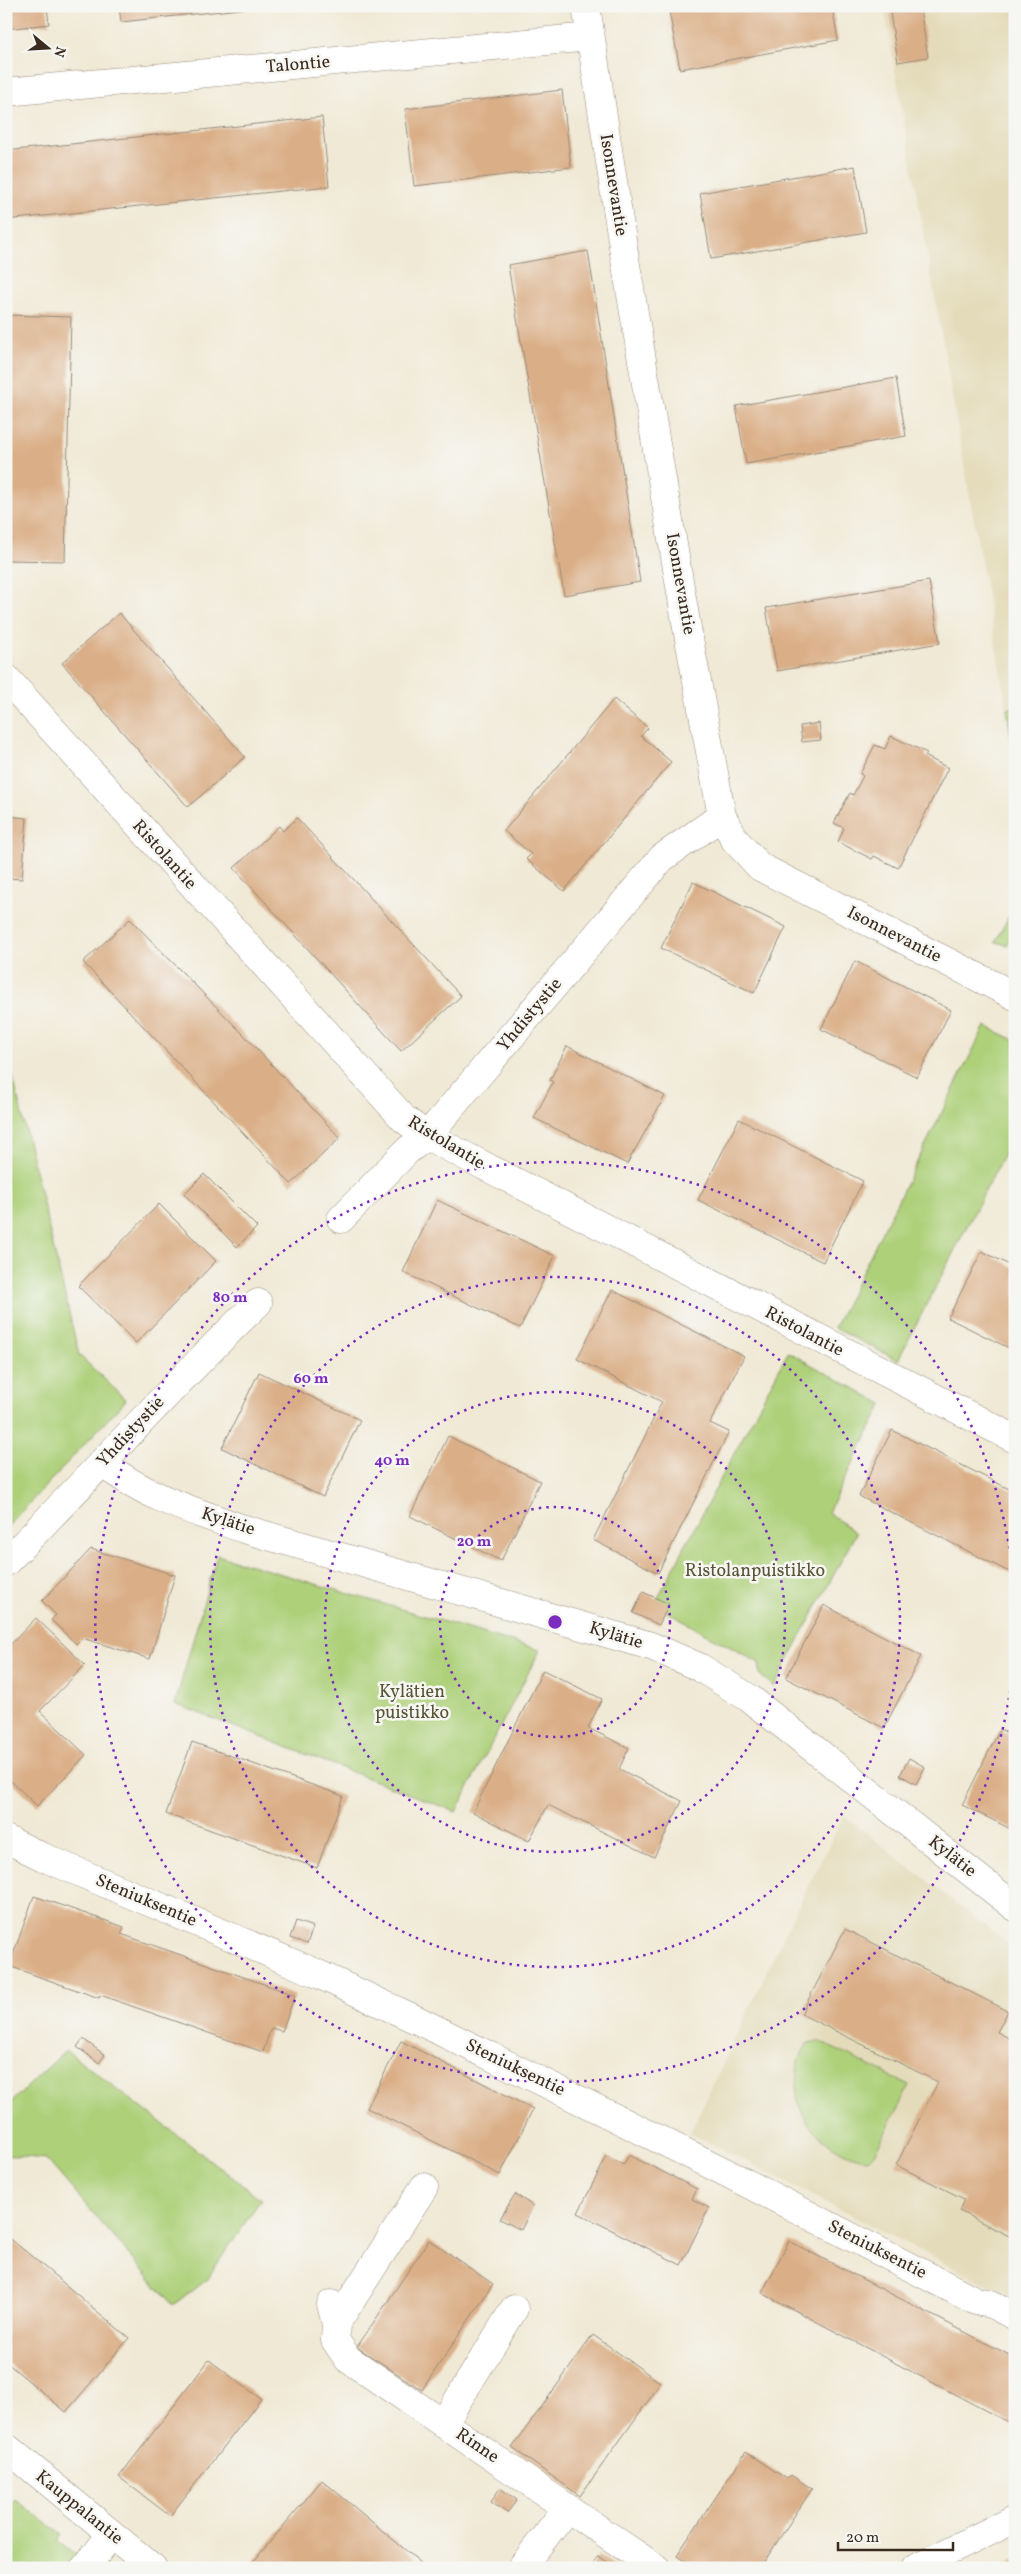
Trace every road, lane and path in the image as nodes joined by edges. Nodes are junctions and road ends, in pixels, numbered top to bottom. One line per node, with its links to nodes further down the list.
1 (586, 6): 2 (street, Isonnevantie)
2 (590, 37): 3 (street, Talontie); 5 (street, Isonnevantie)
3 (6, 92)
4 (6, 678): 7 (street, Ristolantie)
5 (722, 816): 6 (street, Isonnevantie); 7 (street, Yhdistystie)
6 (1015, 996)
7 (427, 1136): 8 (street, Yhdistystie); 10 (street, Ristolantie)
8 (341, 1219)
9 (258, 1303): 11 (street, Yhdistystie)
10 (1015, 1439)
11 (102, 1463): 12 (street, Yhdistystie); 14 (street, Kylätie)
12 (6, 1562)
13 (6, 1839): 17 (street, Steniuksentie)
14 (1015, 1907)
15 (424, 2187): 18 (street, Rinne)
16 (514, 2309): 18 (street)
17 (1015, 2316)
18 (443, 2424): 20 (street, Rinne)
19 (6, 2447): 22 (street, Kauppalantie)
20 (566, 2508): 25 (street); 26 (street, Rinne)
21 (1015, 2520): 27 (street)
22 (112, 2534): 23 (street); 24 (street, Kauppalantie)
23 (85, 2568)
24 (153, 2568)
25 (522, 2568)
26 (656, 2568)
27 (915, 2568)

